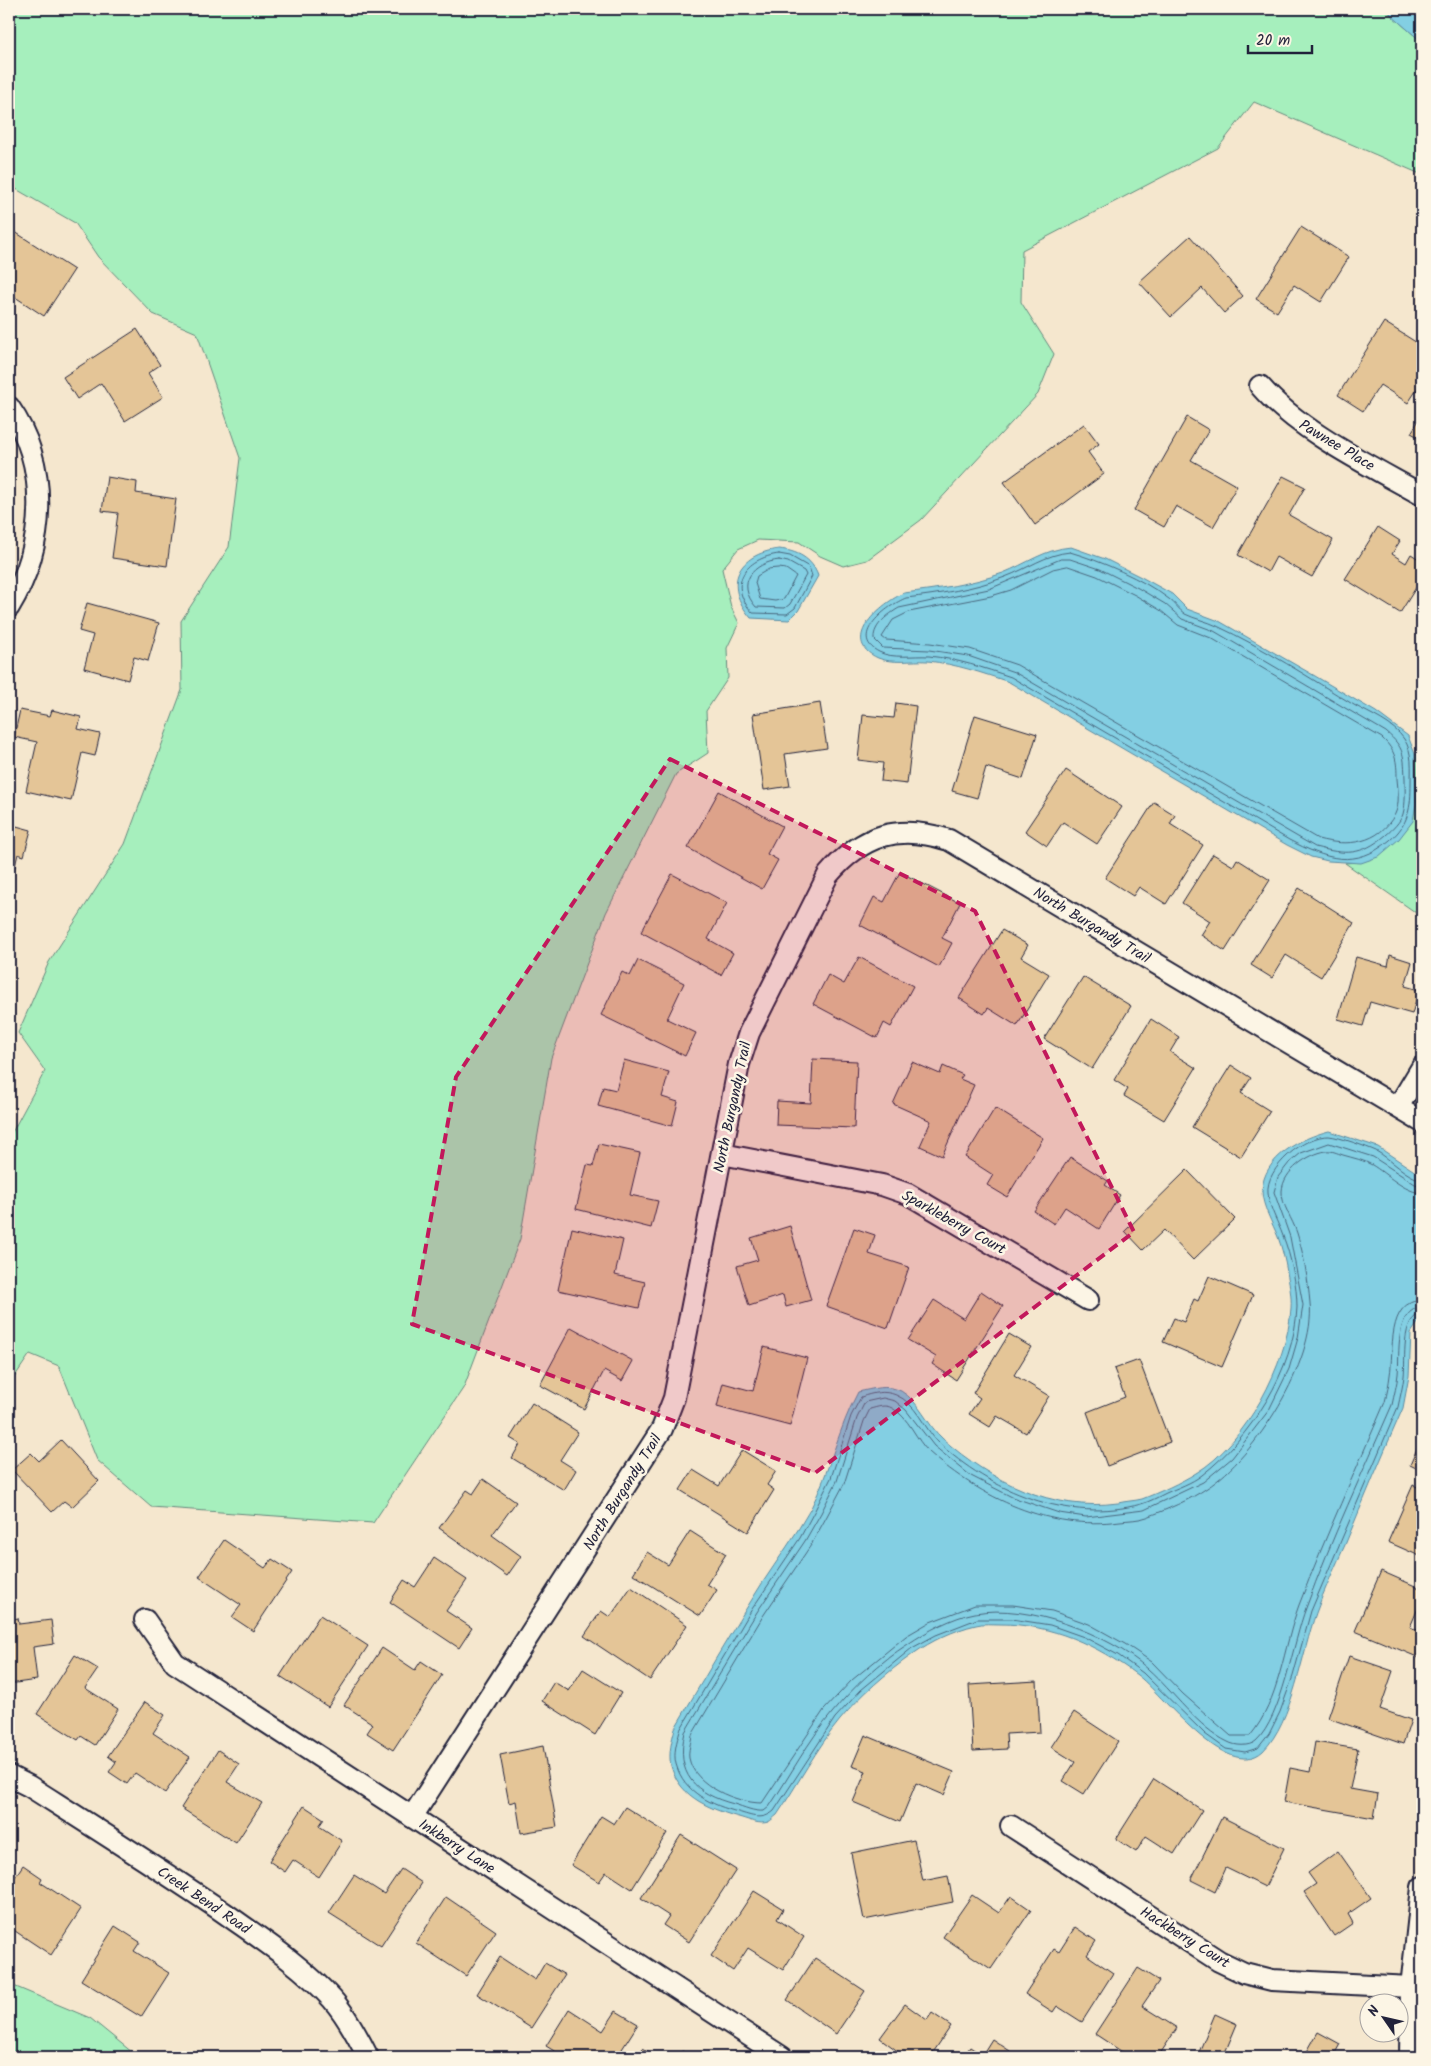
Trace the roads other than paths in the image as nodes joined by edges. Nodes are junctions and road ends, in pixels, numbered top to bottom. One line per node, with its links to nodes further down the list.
1 (1260, 386): 3 (street, Pawnee Place)
2 (9, 407): 4 (street)
3 (1422, 495)
4 (9, 607)
5 (1422, 1067): 6 (street)
6 (1398, 1107): 7 (street, North Burgandy Trail); 8 (street, North Burgandy Trail)
7 (1422, 1122)
8 (722, 1154): 9 (street, Sparkleberry Court); 12 (street, North Burgandy Trail)
9 (1088, 1300)
10 (145, 1620): 12 (street, Inkberry Lane)
11 (9, 1776): 16 (street, Creek Bend Road)
12 (412, 1817): 17 (street, Inkberry Lane)
13 (1011, 1826): 15 (street, Hackberry Court)
14 (1422, 1887): 15 (street)
15 (1411, 1988): 18 (street)
16 (368, 2057)
17 (782, 2057)
18 (1410, 2057)

